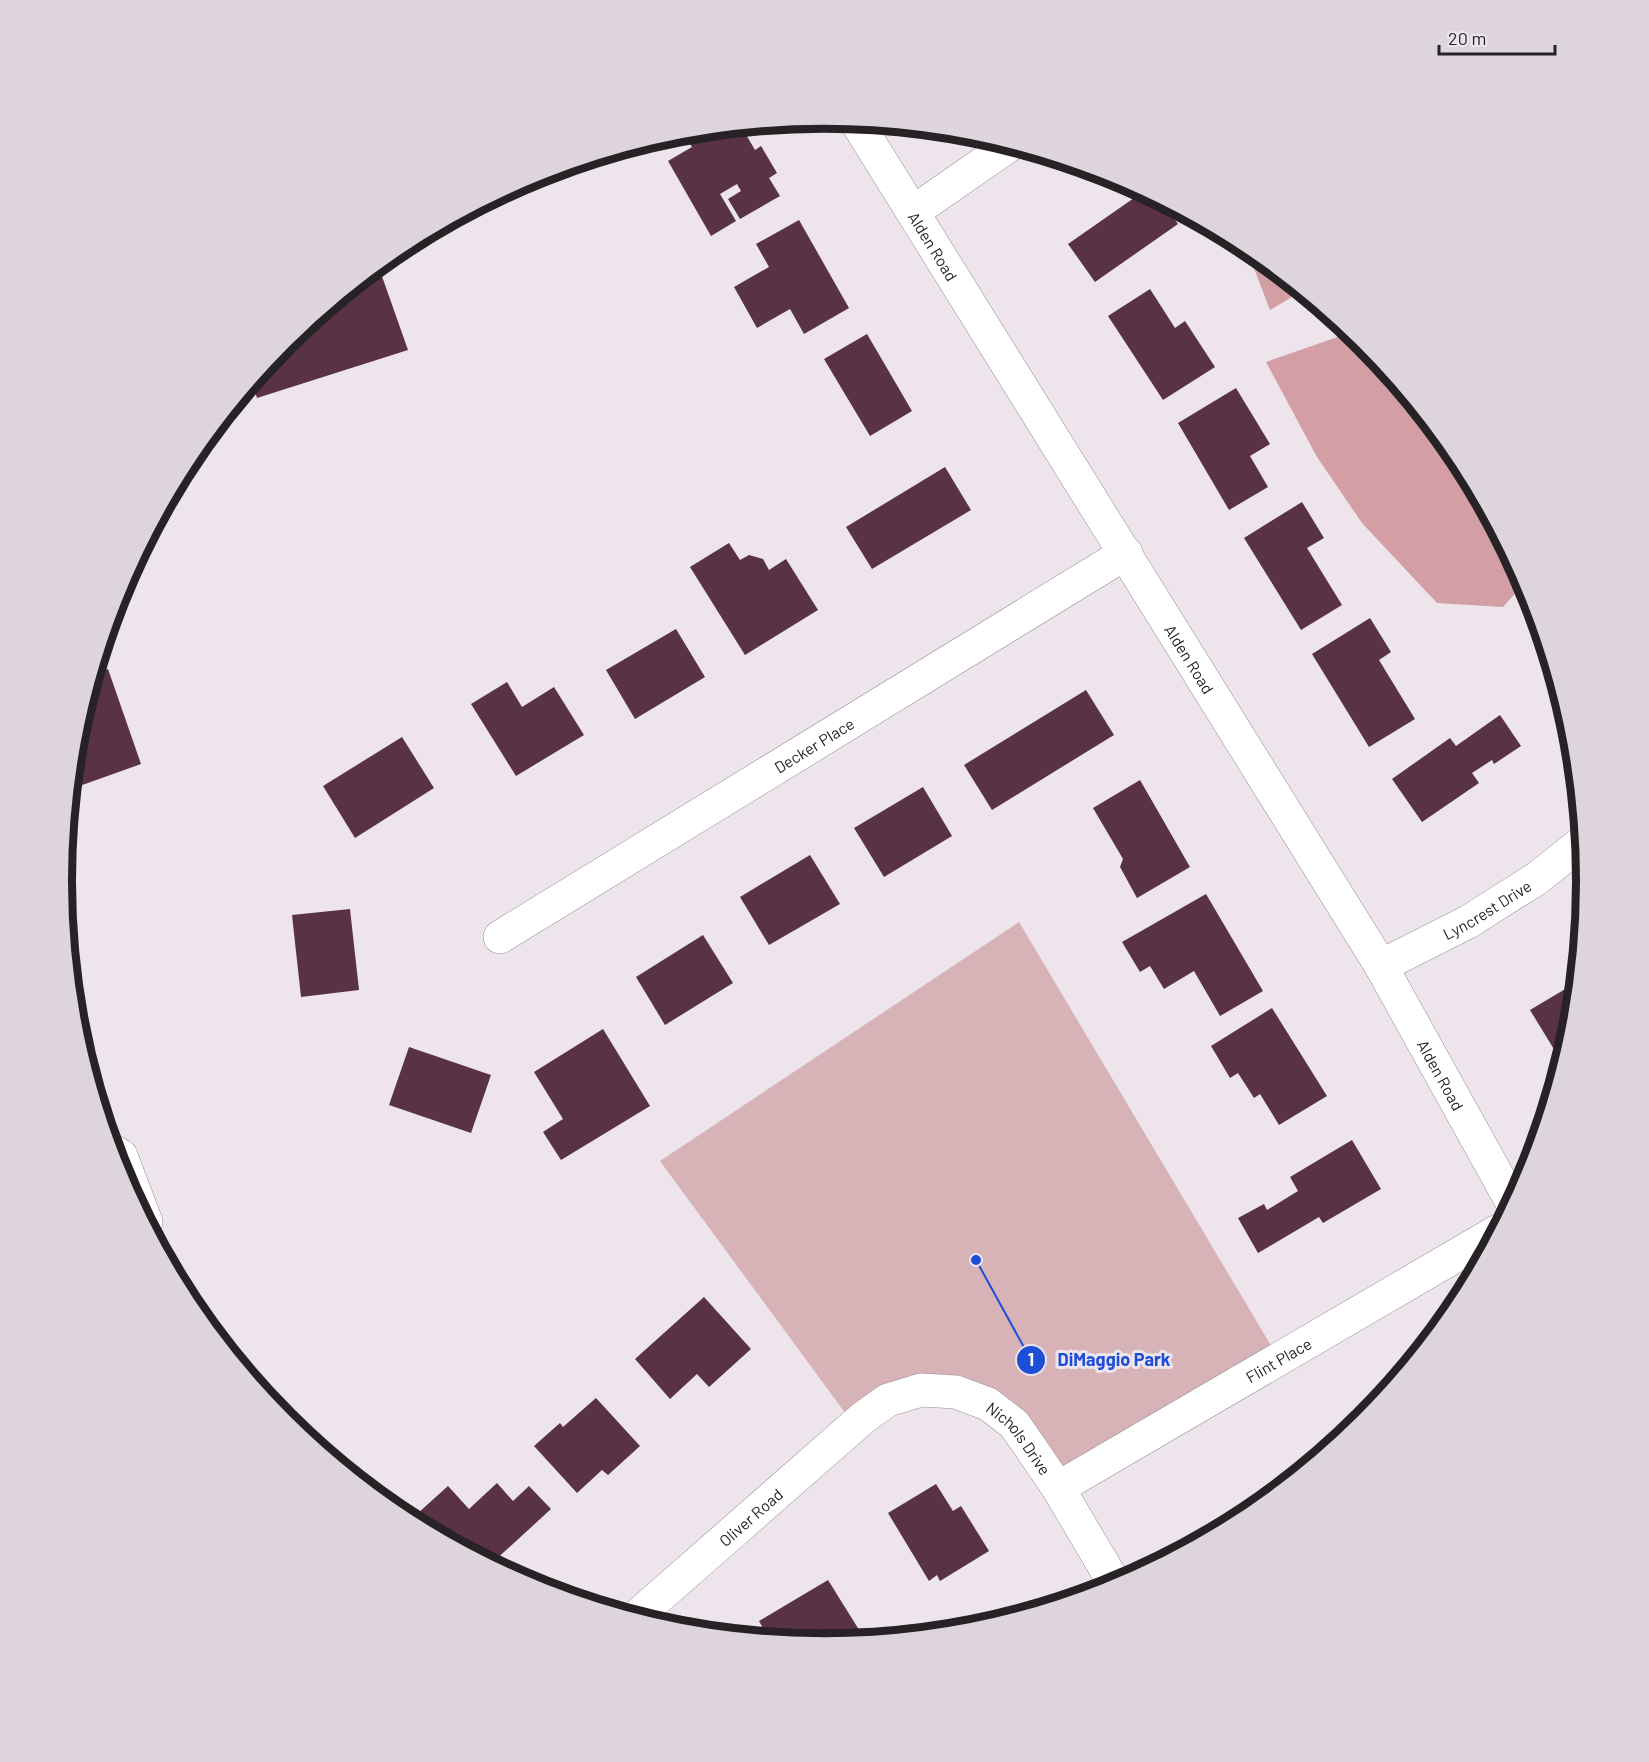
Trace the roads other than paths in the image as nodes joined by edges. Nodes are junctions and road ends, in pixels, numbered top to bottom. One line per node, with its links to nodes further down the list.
1 (861, 130): 3 (street, Alden Road)
2 (1002, 150): 3 (street)
3 (913, 212): 4 (street, Alden Road)
4 (1126, 553): 6 (street, Decker Place); 7 (street, Alden Road)
5 (1576, 848): 7 (street, Lyncrest Drive)
6 (500, 937)
7 (1381, 966): 8 (street, Alden Road)
8 (1508, 1195)
9 (1486, 1238): 11 (street, Flint Place)
10 (864, 1416): 11 (street, Nichols Drive); 13 (street, Oliver Road)
11 (1058, 1488): 12 (street, Nichols Drive)
12 (1110, 1577)
13 (643, 1611)

